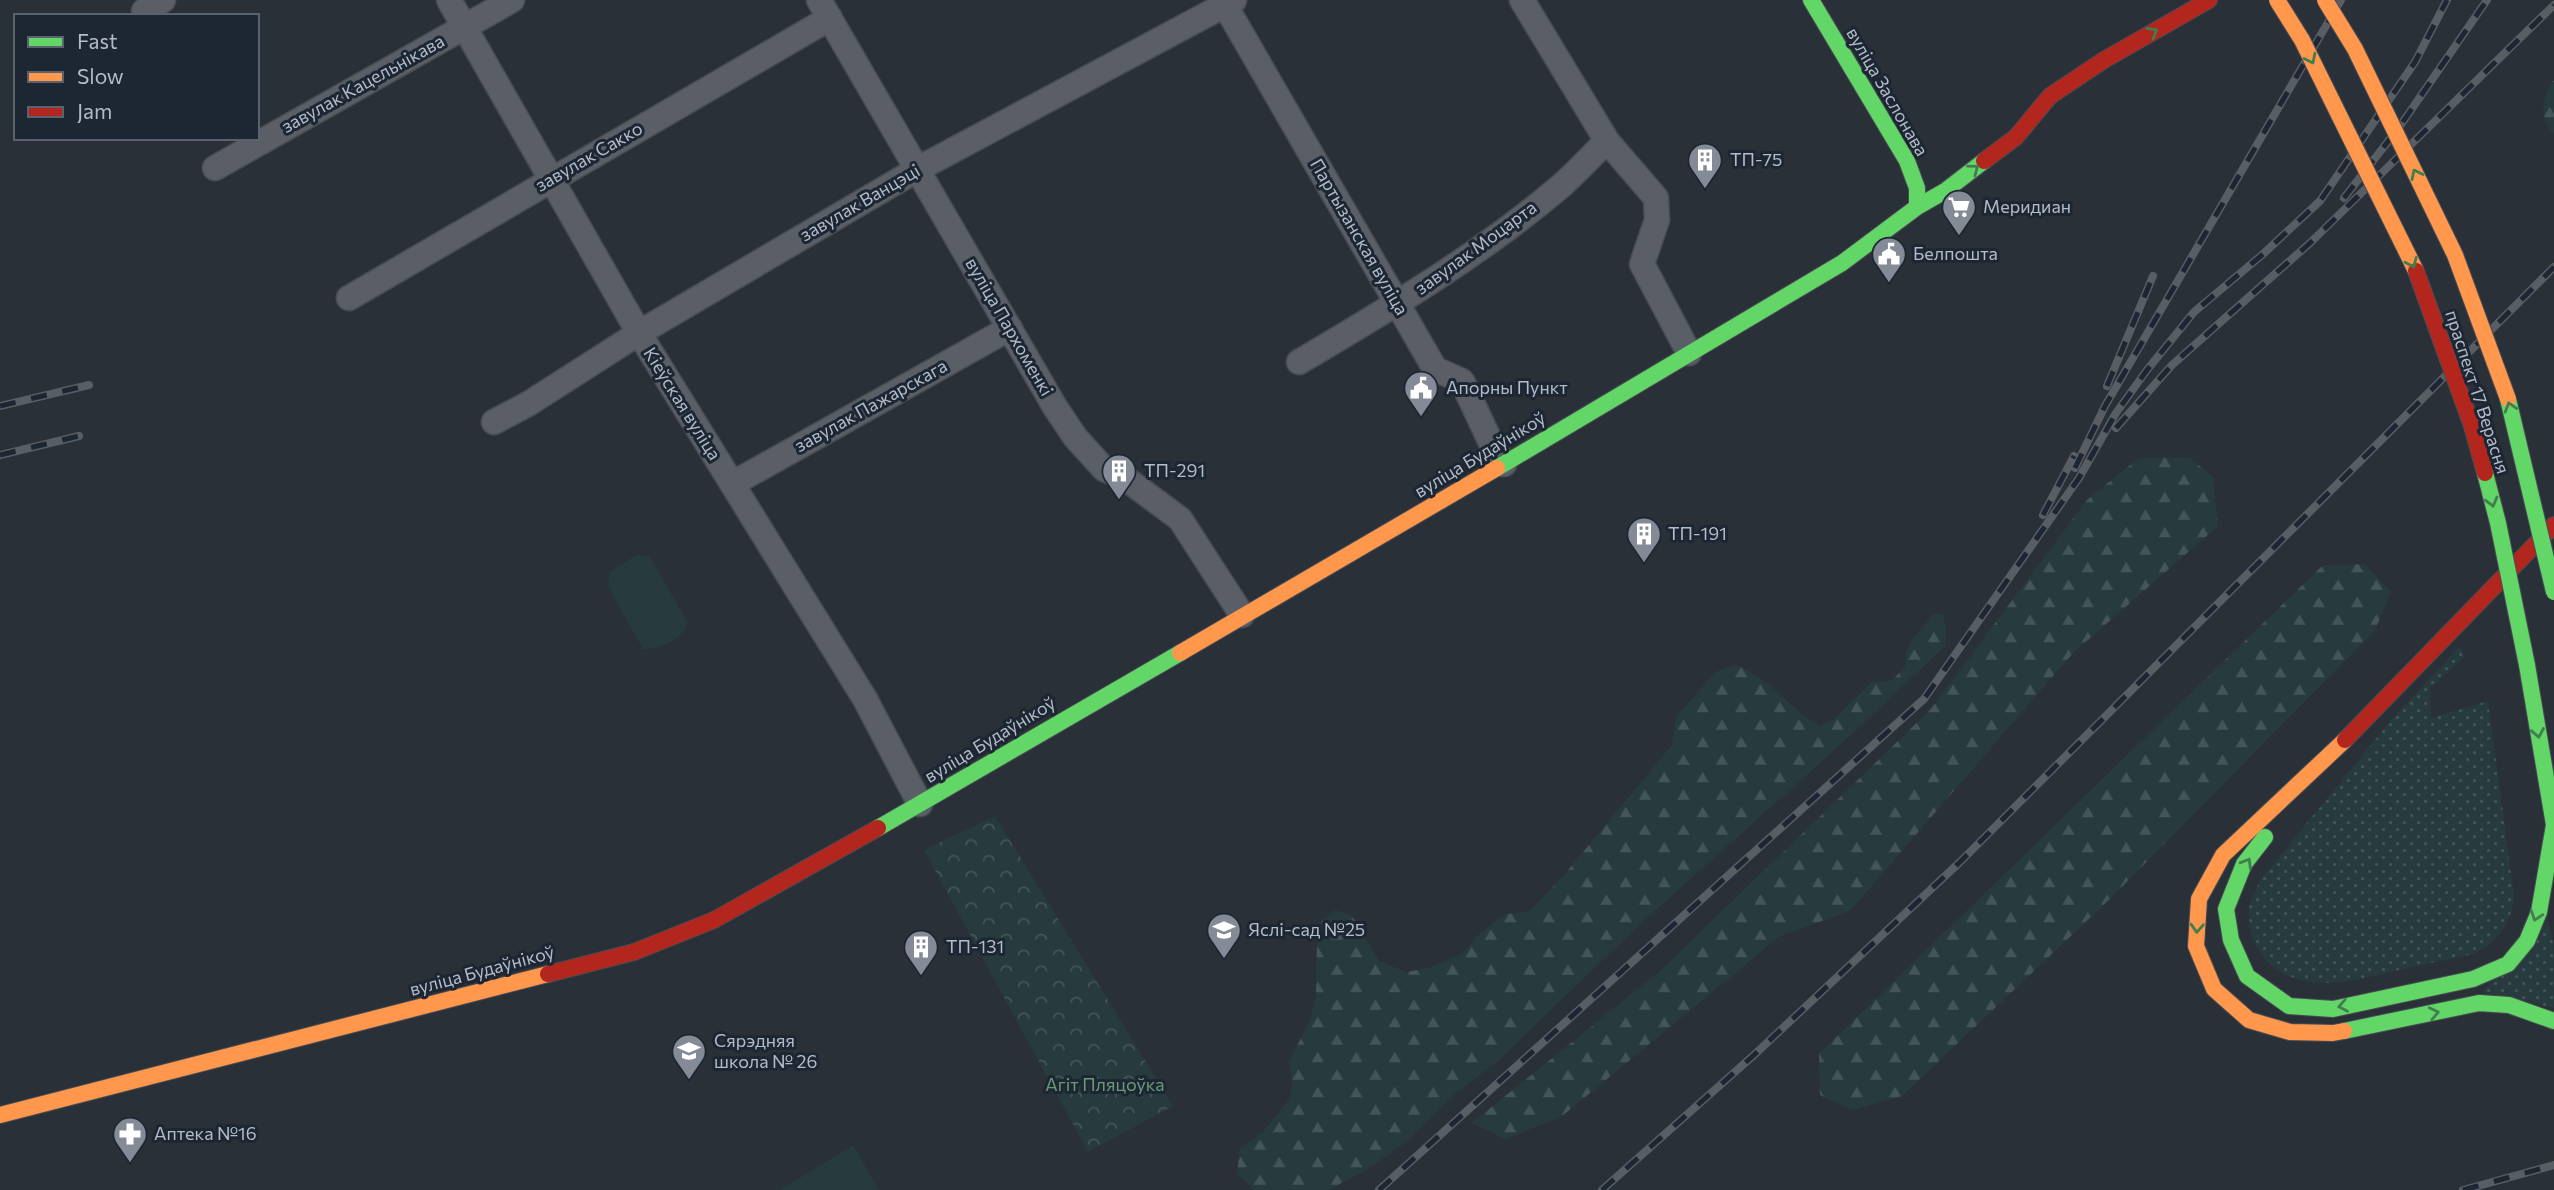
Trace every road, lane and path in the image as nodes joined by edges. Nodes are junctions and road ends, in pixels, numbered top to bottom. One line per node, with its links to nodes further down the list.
1 (449, 0): 10 (street, Кіеўская вуліца)
2 (512, 0): 10 (street, завулак Кацельнікава)
3 (1522, 0): 11 (street)
4 (1811, 0): 15 (main road, вуліца Заслонава)
5 (2209, 0): 15 (main road, вуліца Будаўнікоў, one-way to 5)
6 (2277, 0): 30 (main road, праспект 17 Верасня, one-way to 30, bridge)
7 (2325, 0): 26 (main road, праспект 17 Верасня, one-way to 7, bridge)
8 (1227, 2): 13 (street, завулак Ванцэці); 17 (street, Партызанская вуліца)
9 (825, 9): 13 (street, вуліца Пархоменкі); 14 (street, завулак Сакко)
10 (464, 27): 12 (street, завулак Кацельнікава); 14 (street, Кіеўская вуліца)
11 (1607, 141): 17 (street, завулак Моцарта); 20 (street)
12 (215, 168)
13 (918, 169): 18 (street, вуліца Пархоменкі); 19 (street, завулак Ванцэці)
14 (552, 178): 16 (street, завулак Сакко); 19 (street, Кіеўская вуліца)
15 (1917, 207): 20 (main road, вуліца Будаўнікоў)
16 (349, 298)
17 (1398, 304): 21 (street, завулак Моцарта); 23 (street, Партызанская вуліца)
18 (1010, 328): 24 (street, завулак Пажарскага); 27 (street, вуліца Пархоменкі)
19 (639, 333): 22 (street, завулак Ванцэці); 24 (street, Кіеўская вуліца)
20 (1689, 353): 23 (main road, вуліца Будаўнікоў)
21 (1299, 362)
22 (495, 422)
23 (1504, 464): 27 (main road, вуліца Будаўнікоў)
24 (732, 484): 29 (street, Кіеўская вуліца)
25 (2554, 525): 28 (main road)
26 (2554, 592)
27 (1242, 615): 29 (main road, вуліца Будаўнікоў)
28 (2323, 763): 30 (main road, праспект 17 Верасня, one-way to 28); 31 (main road, one-way to 31)
29 (920, 804): 32 (main road, вуліца Будаўнікоў)
30 (2554, 825)
31 (2554, 1021)
32 (0, 1115)

